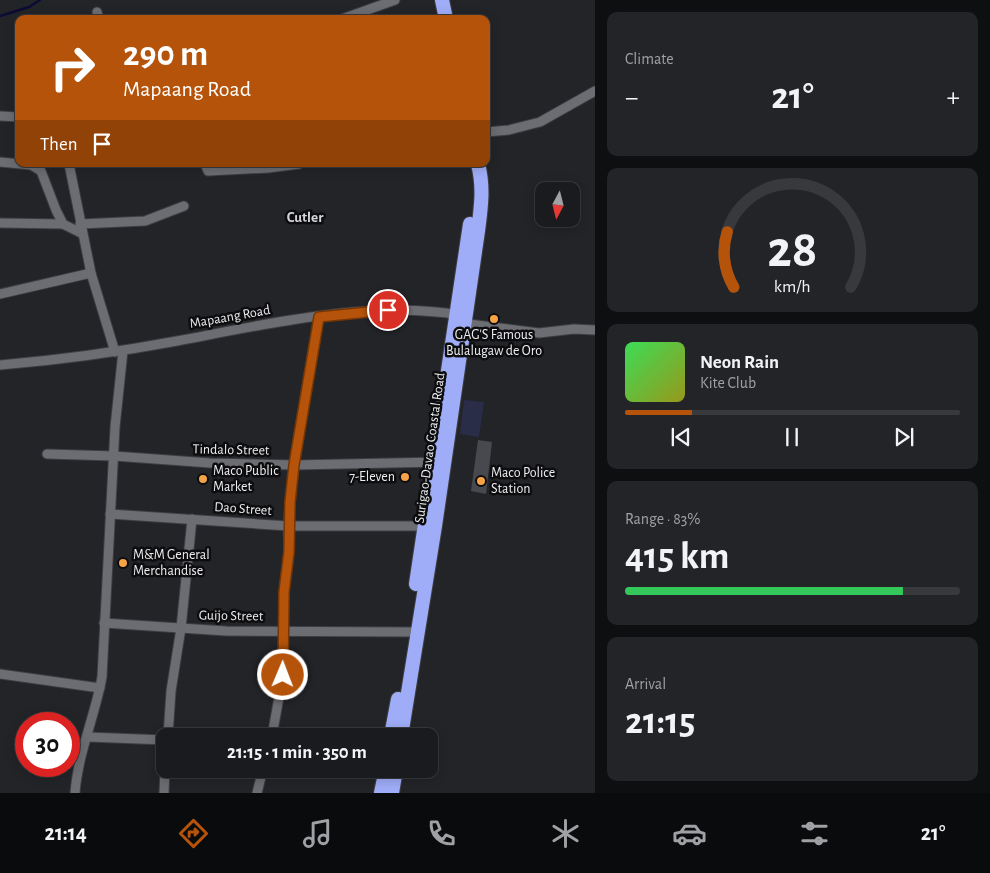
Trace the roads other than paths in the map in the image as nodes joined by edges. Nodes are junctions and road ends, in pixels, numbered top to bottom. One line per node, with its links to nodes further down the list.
1 (395, 0): 3 (street)
2 (442, 0): 4 (highway)
3 (353, 15)
4 (445, 15)
5 (595, 91): 8 (street)
6 (0, 116): 7 (street)
7 (15, 117)
8 (490, 132)
9 (0, 162): 10 (street)
10 (15, 163)
11 (34, 167): 18 (street)
12 (70, 167): 19 (street)
13 (206, 167): 14 (street)
14 (276, 167)
15 (478, 167): 23 (highway, Surigao-Davao Coastal Road)
16 (184, 206): 19 (street)
17 (0, 223): 18 (street)
18 (63, 224): 19 (street)
19 (80, 229): 20 (street)
20 (91, 273): 21 (street); 25 (street)
21 (0, 294)
22 (319, 317): 23 (street, Mapaang Road); 25 (street, Mapaang Road); 30 (street)
23 (460, 319): 24 (street, Mapaang Road); 29 (highway, Surigao-Davao Coastal Road)
24 (595, 330)
25 (119, 351): 26 (street, Mapaang Road); 28 (street)
26 (0, 365)
27 (47, 454): 28 (street, Tindalo Street)
28 (114, 456): 30 (street, Tindalo Street); 31 (street)
29 (439, 462): 30 (street, Tindalo Street); 34 (highway, Surigao-Davao Coastal Road)
30 (294, 465): 33 (street)
31 (110, 514): 32 (street, Dao Street); 35 (street)
32 (192, 520): 33 (street, Dao Street); 36 (street)
33 (288, 526): 34 (street, Dao Street); 37 (street)
34 (430, 526): 38 (highway, Surigao-Davao Coastal Road)
35 (104, 623): 36 (street, Guijo Street); 40 (street)
36 (181, 628): 37 (street, Guijo Street); 41 (street)
37 (283, 630): 38 (street, Guijo Street); 42 (street)
38 (413, 632): 43 (highway, Surigao-Davao Coastal Road); 44 (highway, Surigao-Davao Coastal Road)
39 (0, 674): 40 (street)
40 (100, 688): 45 (street)
41 (169, 728)
42 (273, 728)
43 (393, 728)
44 (402, 728)
45 (88, 737): 46 (street); 51 (street)
46 (156, 740)
47 (165, 778): 52 (street)
48 (261, 778): 53 (street)
49 (384, 778): 54 (highway)
50 (394, 778): 55 (highway)
51 (75, 793)
52 (164, 793)
53 (257, 793)
54 (382, 793)
55 (392, 793)

